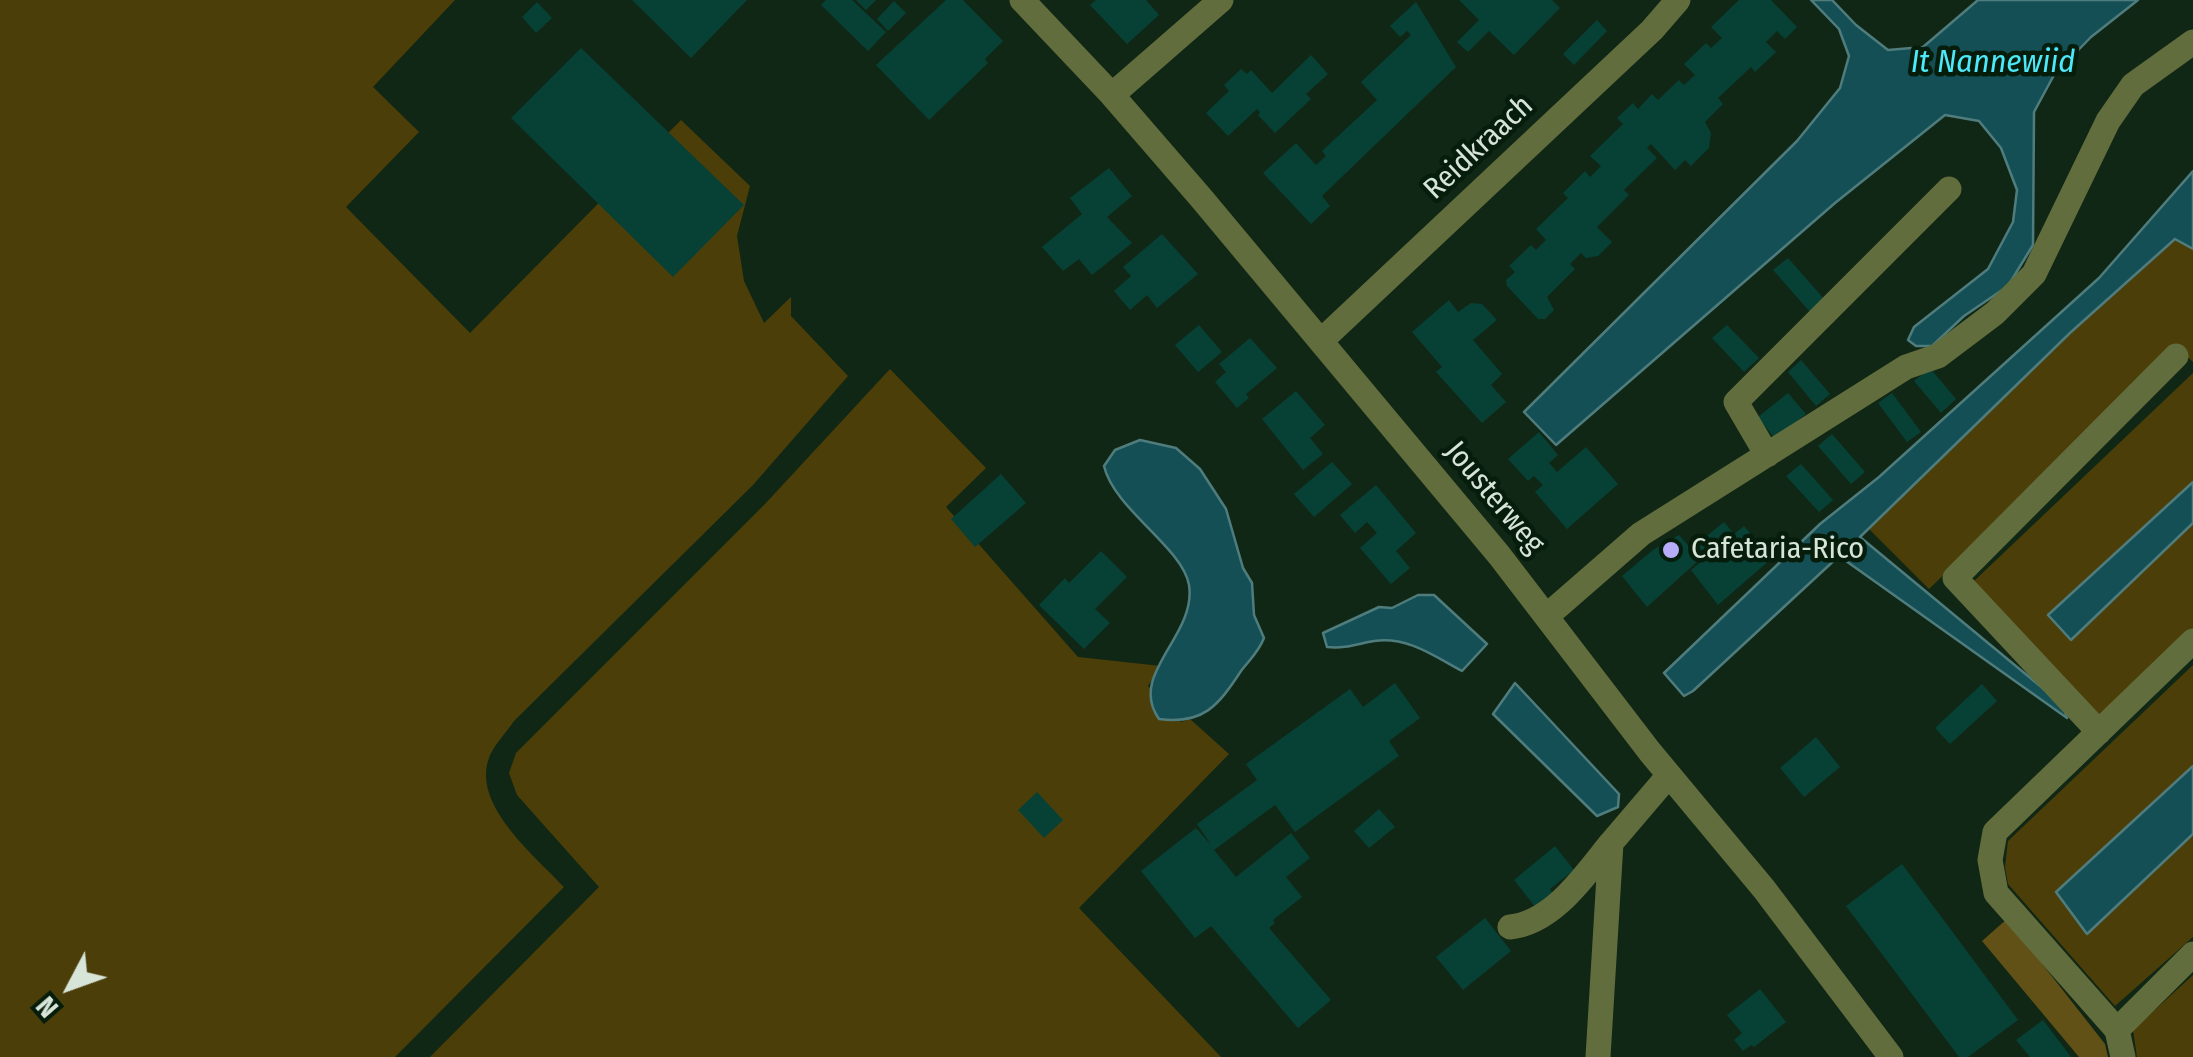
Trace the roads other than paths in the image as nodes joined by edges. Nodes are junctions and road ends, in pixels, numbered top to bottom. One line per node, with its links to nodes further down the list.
1 (1022, 0): 5 (street, Jousterweg)
2 (1221, 0): 5 (street)
3 (1678, 0): 7 (street, Reidkraach)
4 (2193, 42): 9 (street)
5 (1112, 96): 7 (street, Jousterweg)
6 (1949, 189): 9 (street)
7 (1321, 341): 10 (street, Jousterweg)
8 (2176, 356): 12 (street)
9 (1766, 455): 10 (street)
10 (1548, 615): 13 (street, Jousterweg)
11 (2193, 642): 12 (street)
12 (2098, 732): 17 (street)
13 (1670, 775): 14 (street); 19 (street, Jousterweg)
14 (1611, 843): 15 (street); 18 (street)
15 (1510, 928)
16 (2193, 954): 17 (street)
17 (2117, 1030): 20 (street)
18 (1598, 1057)
19 (1891, 1057)
20 (2123, 1057)

